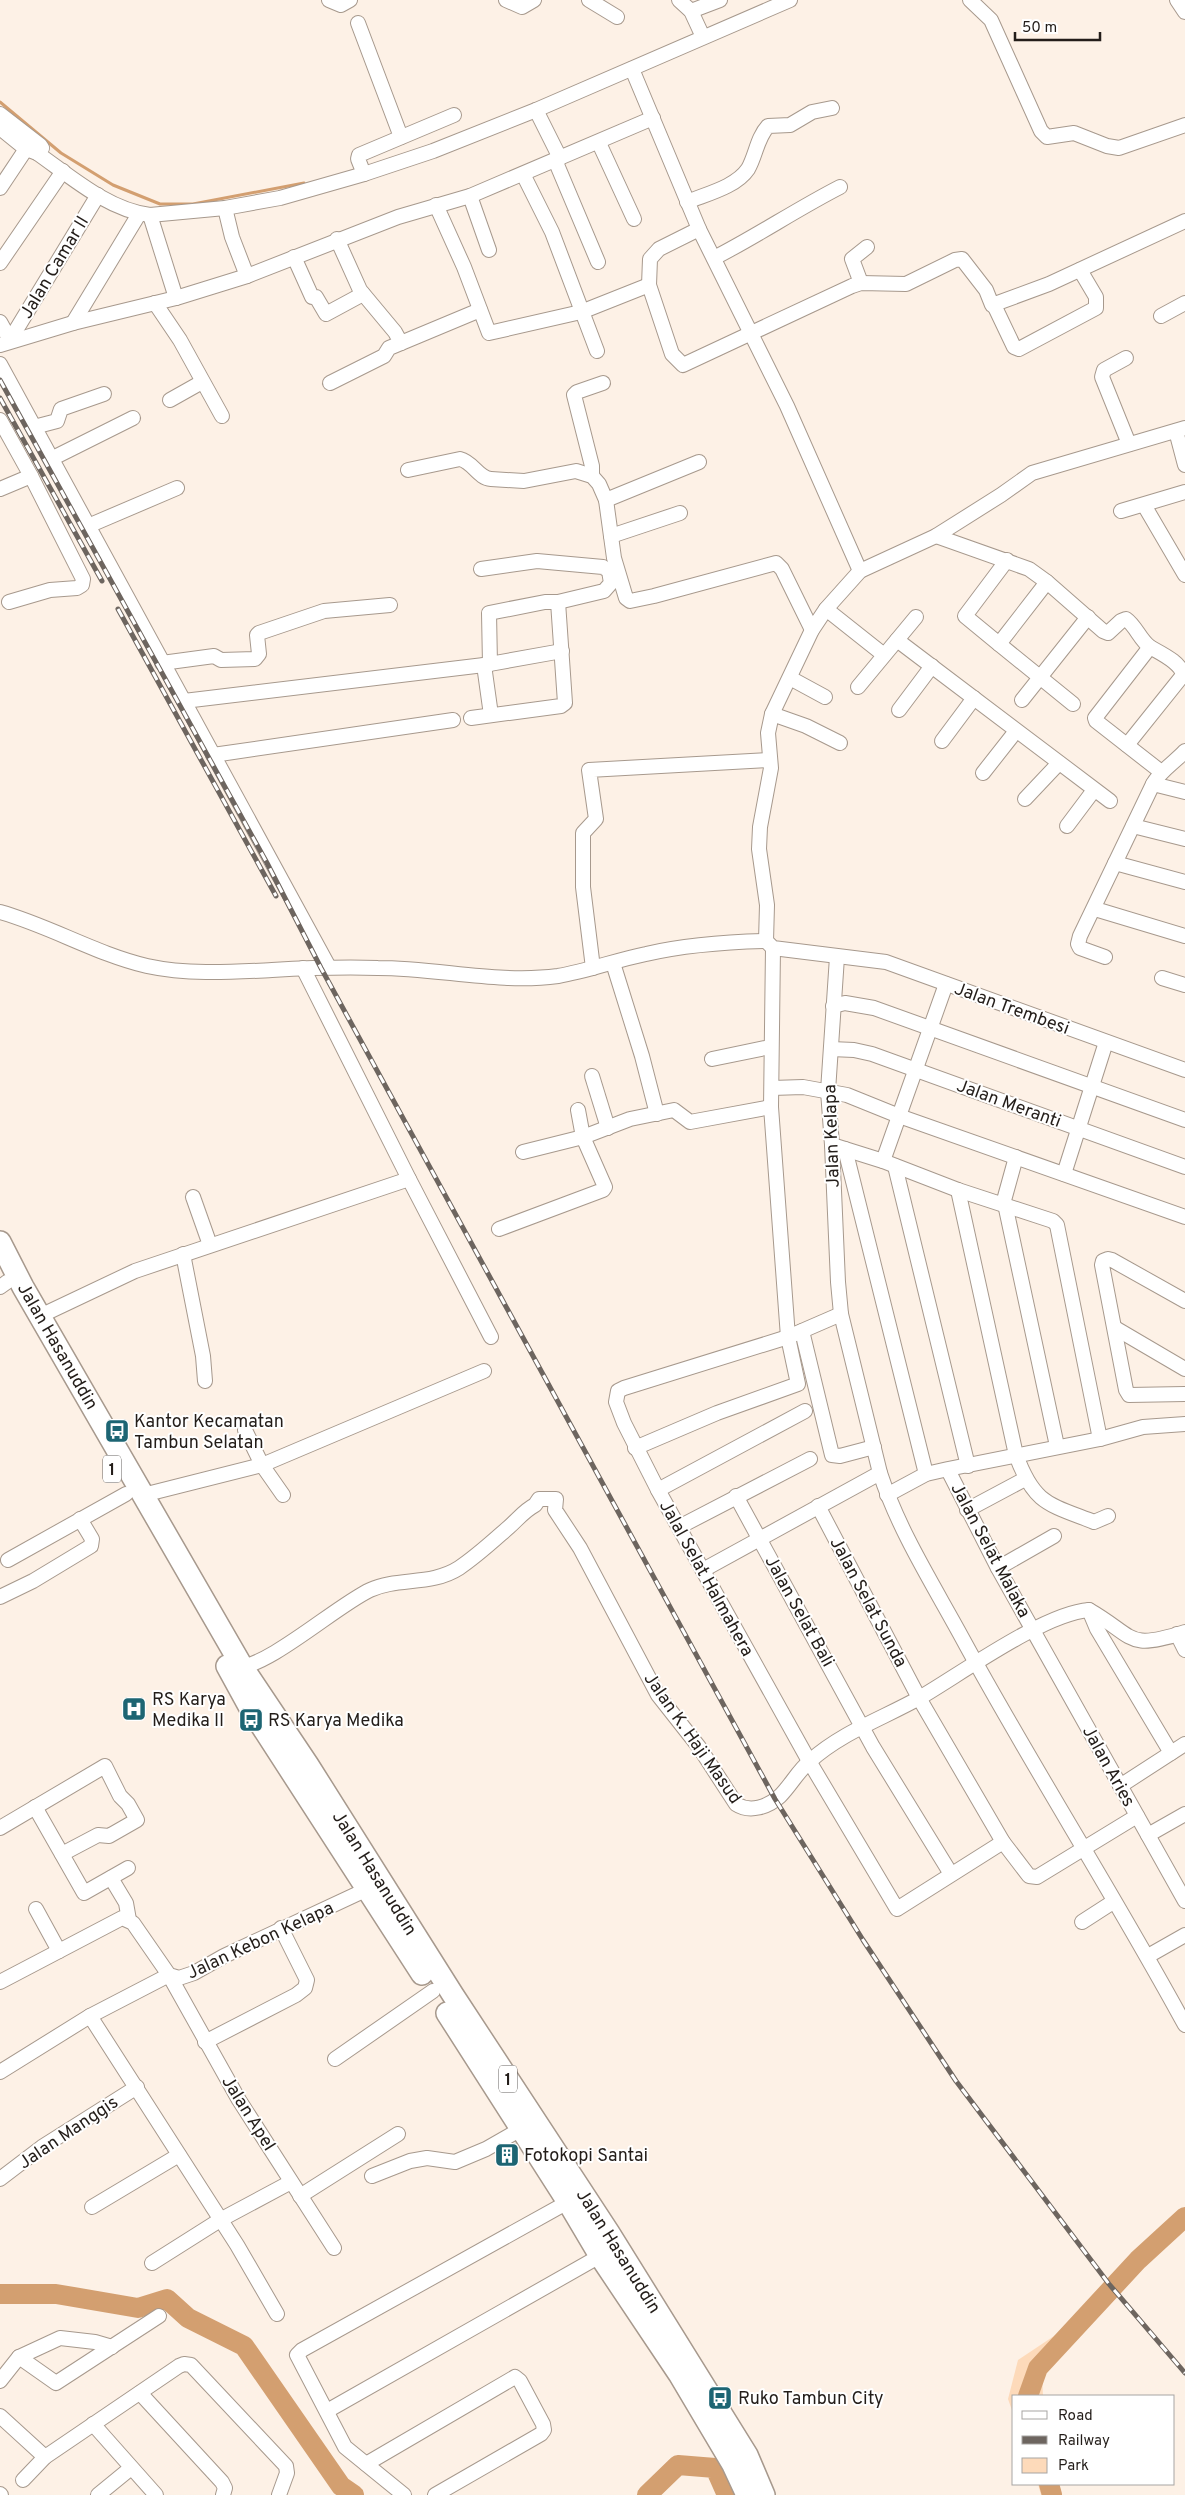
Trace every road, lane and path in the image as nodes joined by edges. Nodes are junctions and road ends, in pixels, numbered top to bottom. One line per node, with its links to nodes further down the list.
1 (329, 0): 2 (street)
2 (350, 0)
3 (506, 0): 4 (street)
4 (534, 0)
5 (589, 0): 13 (street)
6 (679, 0): 11 (street)
7 (720, 0): 11 (street)
8 (790, 0): 15 (street)
9 (970, 0): 22 (street)
10 (1177, 0): 12 (street)
11 (691, 11): 15 (street)
12 (1185, 12)
13 (617, 17)
14 (358, 23): 24 (street)
15 (704, 37): 16 (street)
16 (632, 69): 18 (street); 21 (street)
17 (832, 108): 35 (street)
18 (536, 110): 27 (street); 29 (street)
19 (0, 114): 26 (street)
20 (454, 114): 24 (street)
21 (653, 118): 25 (street); 35 (street)
22 (1185, 125)
23 (0, 128): 26 (street)
24 (401, 137): 29 (street)
25 (599, 143): 27 (street); 39 (street)
26 (31, 151): 28 (street); 32 (street)
27 (558, 159): 30 (street); 47 (street)
28 (63, 171): 33 (street); 48 (street)
29 (364, 174): 37 (street)
30 (523, 174): 34 (street); 59 (street)
31 (840, 187): 46 (street)
32 (0, 188)
33 (98, 194): 38 (street); 64 (street, Jalan Camar II)
34 (470, 196): 36 (street); 44 (street)
35 (687, 202): 41 (street)
36 (436, 205): 42 (street); 58 (street)
37 (225, 208): 38 (street); 50 (street)
38 (144, 214): 54 (street); 62 (street)
39 (634, 219)
40 (1185, 221): 49 (street)
41 (699, 229): 46 (street); 52 (street)
42 (337, 239): 45 (street); 53 (street)
43 (867, 247): 51 (street)
44 (489, 250)
45 (294, 257): 50 (street); 53 (street)
46 (714, 258): 63 (street)
47 (598, 262)
48 (0, 263)
49 (1080, 270): 57 (street); 57 (street)
50 (247, 276): 54 (street)
51 (861, 284): 57 (street); 63 (street)
52 (650, 285): 59 (street); 63 (street)
53 (363, 294): 65 (street)
54 (176, 298): 55 (street)
55 (155, 303): 62 (street); 69 (street)
56 (1185, 303): 60 (street)
57 (994, 305)
58 (480, 310): 59 (street); 65 (street)
59 (581, 312): 66 (street)
60 (1161, 316)
61 (0, 322): 64 (street)
62 (73, 322): 64 (street)
63 (752, 333): 98 (street)
64 (5, 342)
65 (401, 343): 71 (street)
66 (597, 352)
67 (1126, 358): 79 (street)
68 (0, 364): 77 (street)
69 (202, 382): 73 (street); 74 (street)
70 (604, 382): 85 (street)
71 (330, 383)
72 (104, 394): 77 (street)
73 (170, 400)
74 (222, 416)
75 (133, 418): 80 (street)
76 (0, 420): 84 (street)
77 (34, 428): 80 (street)
78 (1180, 429): 79 (street); 82 (street)
79 (1129, 444): 95 (street)
80 (51, 458): 93 (street)
81 (699, 462): 89 (street)
82 (1185, 465)
83 (408, 470): 85 (street)
84 (31, 476): 87 (street); 101 (street)
85 (592, 476): 89 (street)
86 (177, 488): 93 (street)
87 (0, 489)
88 (1185, 492): 90 (street)
89 (606, 500): 94 (street)
90 (1144, 504): 91 (street); 99 (street)
91 (1121, 511)
92 (680, 513): 94 (street)
93 (88, 526): 113 (street)
94 (611, 536): 107 (street)
95 (936, 536): 96 (street); 98 (street)
96 (1007, 560): 100 (street); 109 (street)
97 (481, 569): 102 (street)
98 (860, 571): 104 (street)
99 (1185, 576)
100 (1047, 582): 106 (street); 109 (street)
101 (9, 602)
102 (558, 602): 111 (street); 114 (street)
103 (390, 605): 113 (street)
104 (826, 609): 107 (street); 112 (street)
105 (916, 617): 108 (street)
106 (1088, 617): 110 (street); 116 (street)
107 (812, 630): 117 (street)
108 (897, 640): 112 (street); 115 (street)
109 (999, 644): 116 (street)
110 (1150, 647): 132 (street); 132 (street)
111 (562, 651): 114 (street); 126 (street)
112 (884, 655): 118 (street)
113 (162, 663): 122 (street)
114 (487, 664): 122 (street); 126 (street)
115 (932, 666): 120 (street); 124 (street)
116 (1040, 677): 121 (street); 123 (street)
117 (790, 678): 119 (street); 125 (street)
118 (858, 687)
119 (825, 697)
120 (974, 698): 129 (street); 130 (street)
121 (1022, 700)
122 (184, 701): 134 (street)
123 (1073, 704)
124 (899, 710)
125 (772, 714): 131 (street); 135 (street)
126 (491, 715): 127 (street)
127 (471, 718)
128 (453, 720): 134 (street)
129 (1016, 730): 136 (street); 138 (street)
130 (942, 741)
131 (840, 743)
132 (1127, 745): 137 (street)
133 (1185, 751): 137 (street)
134 (213, 755): 156 (street)
135 (770, 760): 152 (street); 158 (street)
136 (1059, 763): 140 (street); 142 (street)
137 (1160, 771): 139 (street)
138 (983, 772)
139 (1152, 784): 141 (street); 145 (street)
140 (1094, 790): 143 (street); 144 (street)
141 (1185, 792)
142 (1025, 799)
143 (1110, 801)
144 (1067, 826)
145 (1134, 826): 146 (street); 147 (street)
146 (1185, 839)
147 (1115, 863): 148 (street); 149 (street)
148 (1185, 882)
149 (1095, 909): 151 (street); 154 (street)
150 (0, 912): 157 (street, Jalan Trembesi)
151 (1185, 936)
152 (770, 944): 153 (street, Jalan Trembesi); 155 (street, Jalan Trembesi); 165 (street)
153 (837, 957): 160 (street, Jalan Trembesi); 162 (street, Jalan Kelapa)
154 (1105, 957)
155 (613, 963): 158 (street, Jalan Trembesi); 176 (street)
156 (329, 967): 157 (street, Jalan Trembesi); 158 (street, Jalan Trembesi)
157 (303, 968): 188 (street)
158 (593, 968)
159 (1162, 978): 161 (street)
160 (946, 984): 163 (street); 164 (street, Jalan Trembesi)
161 (1185, 985)
162 (833, 1006): 163 (street); 166 (street, Jalan Kelapa)
163 (930, 1029): 168 (street); 171 (street)
164 (1106, 1042): 169 (street, Jalan Trembesi); 171 (street)
165 (770, 1047): 167 (street); 172 (street)
166 (831, 1049): 168 (street, Jalan Meranti); 173 (street, Jalan Kelapa)
167 (712, 1058)
168 (916, 1069): 177 (street); 180 (street, Jalan Meranti)
169 (1185, 1070)
170 (592, 1076): 179 (street)
171 (1092, 1086): 178 (street); 180 (street)
172 (772, 1088): 173 (street); 174 (street)
173 (828, 1091): 177 (street); 182 (street, Jalan Kelapa)
174 (771, 1107): 176 (street); 204 (street)
175 (578, 1110): 181 (street)
176 (657, 1114): 179 (street)
177 (899, 1116): 184 (street); 185 (street)
178 (1185, 1120)
179 (608, 1128): 181 (street)
180 (1078, 1128): 186 (street, Jalan Meranti); 187 (street)
181 (583, 1137): 183 (street); 193 (street)
182 (839, 1147): 185 (street); 199 (street, Jalan Kelapa); 222 (street)
183 (523, 1152)
184 (1016, 1157): 187 (street); 191 (street)
185 (889, 1163): 189 (street); 219 (street)
186 (1185, 1167)
187 (1064, 1174): 192 (street)
188 (409, 1179): 195 (street); 203 (street)
189 (958, 1190): 191 (street); 216 (street)
190 (193, 1197): 195 (street)
191 (1004, 1204): 212 (street); 213 (street)
192 (1185, 1216)
193 (500, 1229)
194 (0, 1242): 200 (highway, Jalan Hasanuddin / 1)
195 (210, 1245): 196 (street)
196 (183, 1254): 200 (street); 207 (street)
197 (2, 1279): 225 (highway, Jalan Hasanuddin / 1)
198 (1185, 1301): 201 (street)
199 (842, 1314): 202 (street); 214 (street, Jalan Kelapa)
200 (40, 1316): 225 (highway, Jalan Hasanuddin / 1)
201 (1115, 1328): 205 (street); 208 (street)
202 (802, 1331): 204 (street); 214 (street)
203 (491, 1337)
204 (788, 1337): 215 (street); 215 (street, Jalal Selat Halmahera)
205 (1185, 1369)
206 (484, 1371): 218 (street)
207 (205, 1381)
208 (1185, 1394)
209 (805, 1411): 224 (street)
210 (1185, 1424): 212 (street)
211 (245, 1430): 218 (street)
212 (1100, 1439): 213 (street)
213 (1057, 1446): 216 (street)
214 (874, 1447): 221 (street, Jalan Kelapa)
215 (635, 1448): 224 (street, Jalal Selat Halmahera)
216 (1016, 1455): 219 (street); 223 (street)
217 (810, 1459): 228 (street)
218 (262, 1465): 225 (street); 226 (street)
219 (968, 1466): 222 (street)
220 (948, 1470): 230 (street, Jalan Selat Malaka)
221 (880, 1473): 227 (street, Jalan Kelapa); 229 (street)
222 (926, 1474): 227 (street)
223 (1025, 1480): 230 (street); 231 (street)
224 (658, 1490): 233 (street, Jalal Selat Halmahera)
225 (135, 1495): 232 (street); 245 (highway, Jalan Hasanuddin / 1)
226 (283, 1495)
227 (887, 1495): 244 (street, Jalan Kelapa)
228 (736, 1496): 233 (street); 235 (street, Jalan Selat Bali)
229 (818, 1506): 235 (street); 246 (street, Jalan Selat Sunda)
230 (967, 1510): 237 (street, Jalan Selat Malaka)
231 (1108, 1516)
232 (80, 1519): 236 (street); 239 (street)
233 (679, 1527): 238 (street, Jalal Selat Halmahera)
234 (1054, 1536): 237 (street)
235 (760, 1538): 238 (street); 247 (street, Jalan Selat Bali)
236 (8, 1560)
237 (998, 1568): 241 (street, Jalan Selat Malaka)
238 (703, 1570): 250 (street, Jalal Selat Halmahera)
239 (0, 1597)
240 (1089, 1610): 241 (street, Jalan K. Haji Masud); 242 (street); 249 (street)
241 (1034, 1631): 244 (street, Jalan K. Haji Masud); 251 (street, Jalan Aries)
242 (1181, 1633): 243 (street)
243 (1185, 1650)
244 (976, 1664): 246 (street, Jalan K. Haji Masud); 258 (street, Jalan Kelapa)
245 (235, 1667): 250 (street, Jalan K. Haji Masud); 263 (highway, Jalan Hasanuddin / 1)
246 (919, 1698): 247 (street, Jalan K. Haji Masud); 257 (street, Jalan Selat Sunda)
247 (862, 1726): 250 (street, Jalan K. Haji Masud); 261 (street, Jalan Selat Bali)
248 (1185, 1744): 249 (street)
249 (1170, 1753): 251 (street)
250 (809, 1761): 261 (street, Jalal Selat Halmahera)
251 (1120, 1786): 254 (street, Jalan Aries)
252 (35, 1807): 255 (street); 259 (street); 259 (street)
253 (1185, 1814): 256 (street)
254 (1137, 1816): 256 (street, Jalan Aries); 258 (street)
255 (0, 1828)
256 (1148, 1835): 264 (street, Jalan Aries)
257 (1003, 1842): 258 (street, Jalan Selat Sunda); 261 (street)
258 (1084, 1847): 265 (street, Jalan Kelapa)
259 (62, 1854): 262 (street)
260 (128, 1868): 262 (street)
261 (951, 1874)
262 (111, 1878): 267 (street, Jalan Kebon Kelapa)
263 (374, 1886): 269 (street, Jalan Kebon Kelapa); 275 (highway, Jalan Hasanuddin / 1); 315 (highway, Jalan Hasanuddin / 1)
264 (1184, 1895)
265 (1114, 1902): 268 (street); 272 (street, Jalan Kelapa)
266 (36, 1909): 271 (street)
267 (129, 1920): 271 (street); 273 (street, Jalan Kebon Kelapa)
268 (1082, 1922)
269 (281, 1928): 273 (street, Jalan Kebon Kelapa); 278 (street)
270 (1185, 1934): 272 (street)
271 (59, 1951): 274 (street)
272 (1148, 1956): 277 (street, Jalan Kelapa)
273 (169, 1975): 276 (street); 278 (street, Jalan Apel)
274 (0, 1982)
275 (433, 1991): 279 (street); 282 (highway, Jalan Hasanuddin / 1)
276 (90, 2016): 280 (street); 281 (street)
277 (1185, 2025)
278 (205, 2042): 287 (street, Jalan Apel)
279 (335, 2059)
280 (0, 2072)
281 (137, 2087): 284 (street); 286 (street, Jalan Manggis)
282 (521, 2129): 285 (street); 289 (highway, Jalan Hasanuddin / 1)
283 (398, 2134): 288 (street)
284 (179, 2155): 290 (street); 291 (street)
285 (372, 2176)
286 (0, 2179)
287 (291, 2182): 288 (street, Jalan Apel); 291 (street)
288 (300, 2196): 292 (street, Jalan Apel)
289 (568, 2202): 293 (highway, Jalan Hasanuddin / 1); 301 (street)
290 (92, 2207)
291 (220, 2220): 294 (street); 295 (street)
292 (334, 2248)
293 (595, 2258): 301 (street); 314 (highway, Jalan Hasanuddin / 1)
294 (152, 2263)
295 (277, 2314)
296 (159, 2316): 297 (street)
297 (112, 2347): 298 (street); 298 (street)
298 (19, 2357): 299 (street)
299 (0, 2381)
300 (140, 2393): 303 (street); 310 (street); 311 (street)
301 (327, 2411): 305 (street)
302 (0, 2416): 304 (street)
303 (93, 2424): 304 (street); 306 (street)
304 (45, 2457): 307 (street)
305 (366, 2464): 312 (street); 313 (street)
306 (130, 2468): 308 (street); 309 (street)
307 (23, 2480)
308 (98, 2495)
309 (156, 2495)
310 (223, 2495)
311 (279, 2495)
312 (404, 2495)
313 (435, 2495)
314 (747, 2495)
315 (764, 2495)

